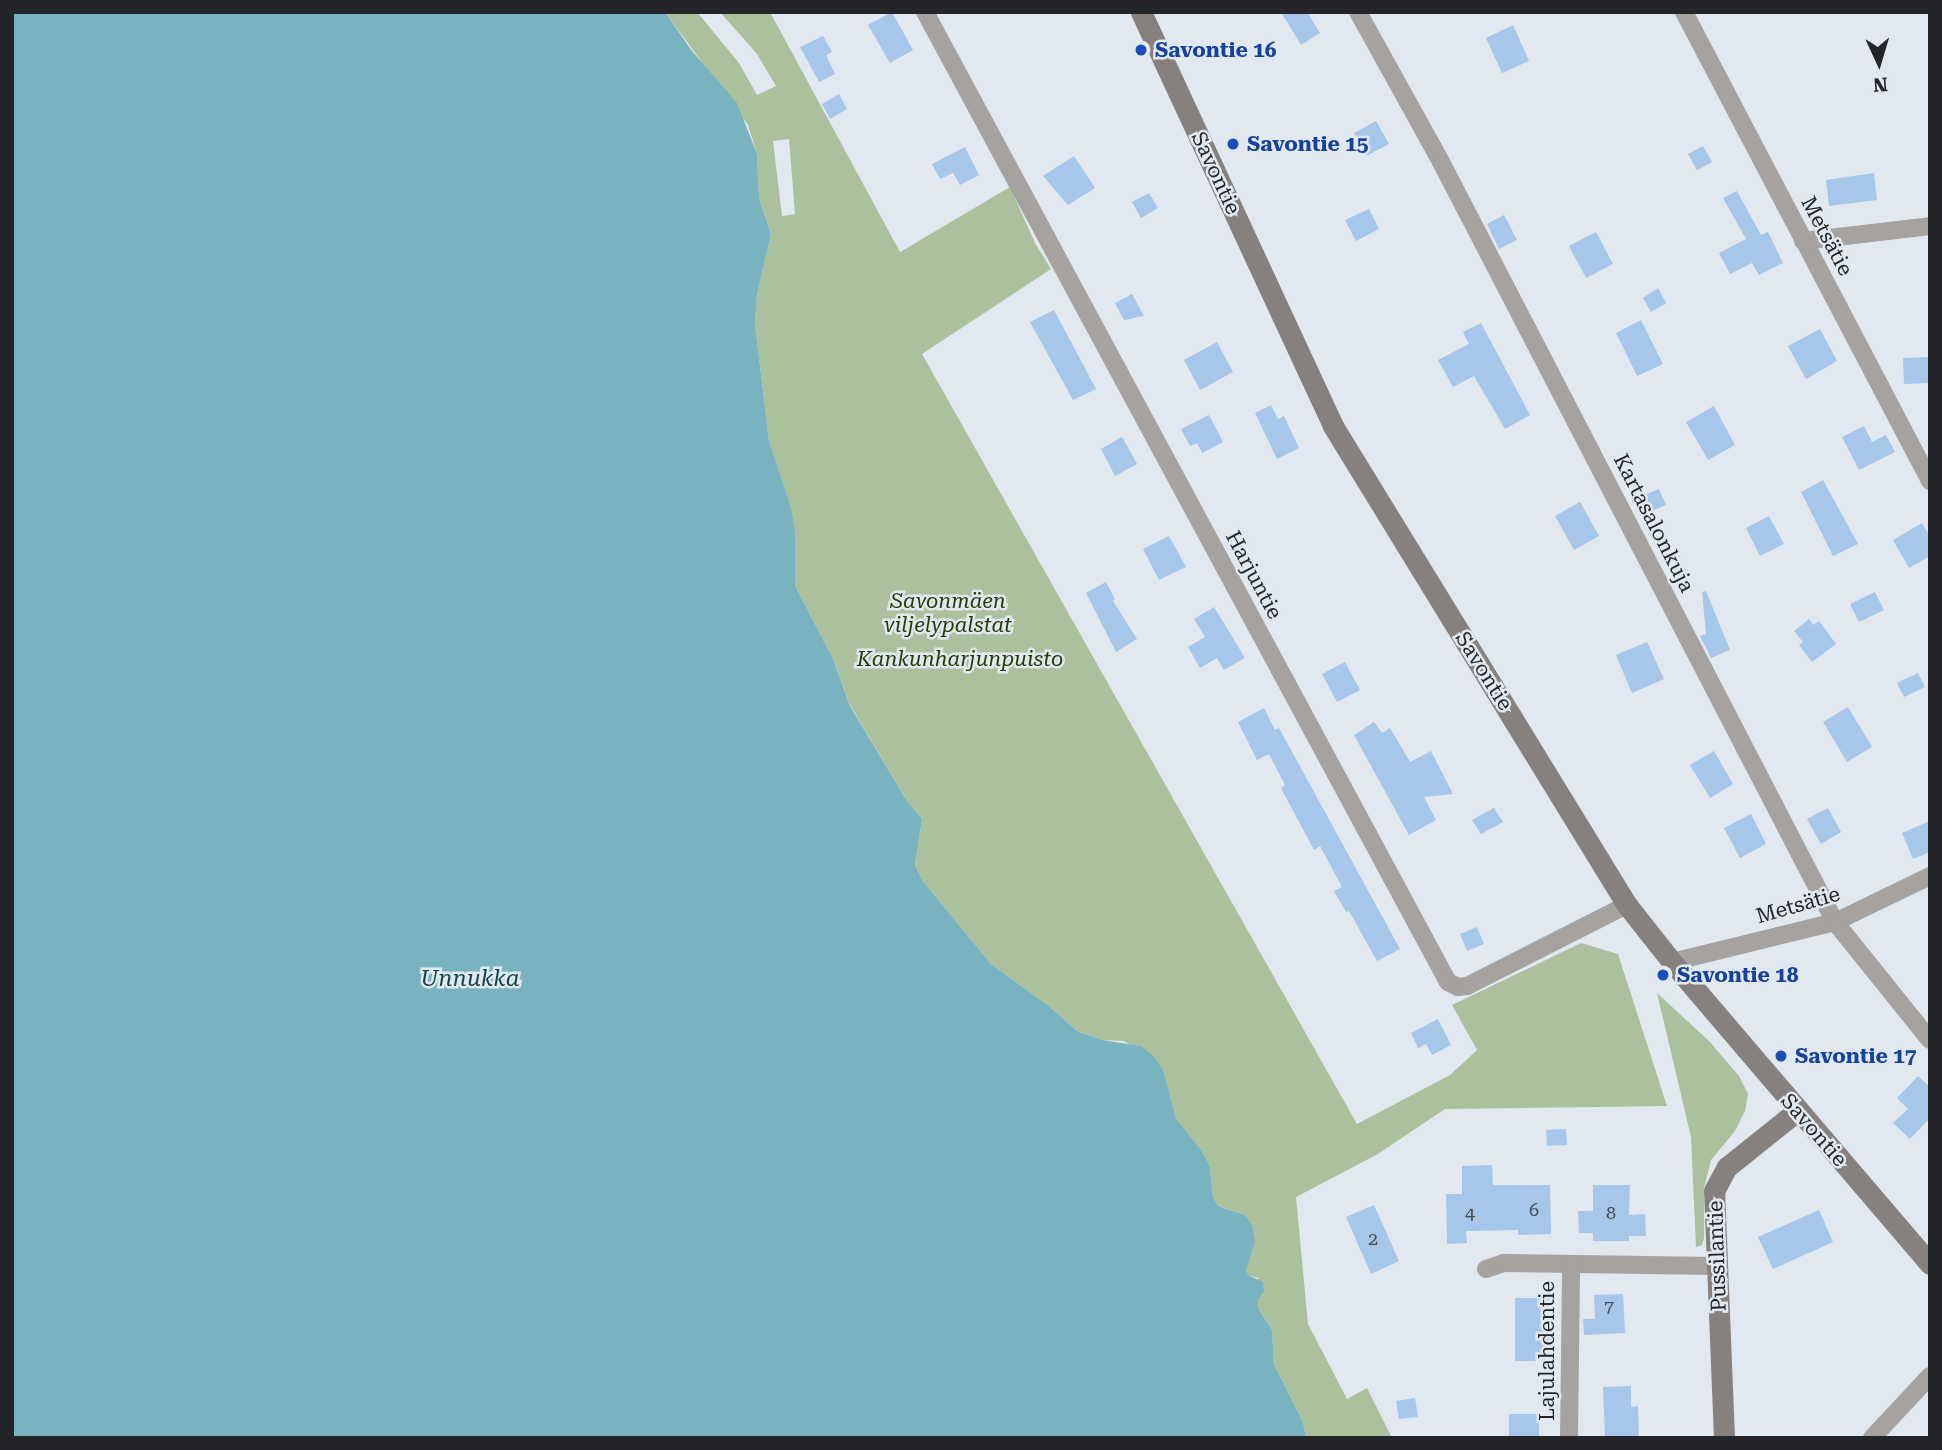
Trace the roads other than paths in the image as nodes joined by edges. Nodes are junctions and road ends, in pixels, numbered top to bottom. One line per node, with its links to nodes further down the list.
1 (925, 12): 9 (street, Harjuntie)
2 (1141, 12): 9 (street, Savontie)
3 (1358, 12): 10 (street, Kartasalonkuja)
4 (1684, 12): 6 (street, Metsätie)
5 (1930, 226): 6 (street)
6 (1803, 241): 7 (street, Metsätie)
7 (1930, 481)
8 (1930, 876): 10 (street, Metsätie)
9 (1627, 905): 11 (street, Savontie)
10 (1835, 922): 11 (street, Metsätie); 12 (street, Kartasalonkuja)
11 (1672, 962): 13 (street, Savontie)
12 (1930, 1040)
13 (1797, 1111): 15 (street, Savontie); 16 (street, Pussilantie)
14 (1571, 1264): 16 (street, Lajulahdentie); 17 (street, Lajulahdentie); 19 (street, Lajulahdentie)
15 (1930, 1264)
16 (1716, 1266): 20 (street, Pussilantie)
17 (1486, 1269)
18 (1930, 1376): 21 (street)
19 (1569, 1438)
20 (1724, 1438)
21 (1872, 1438)

